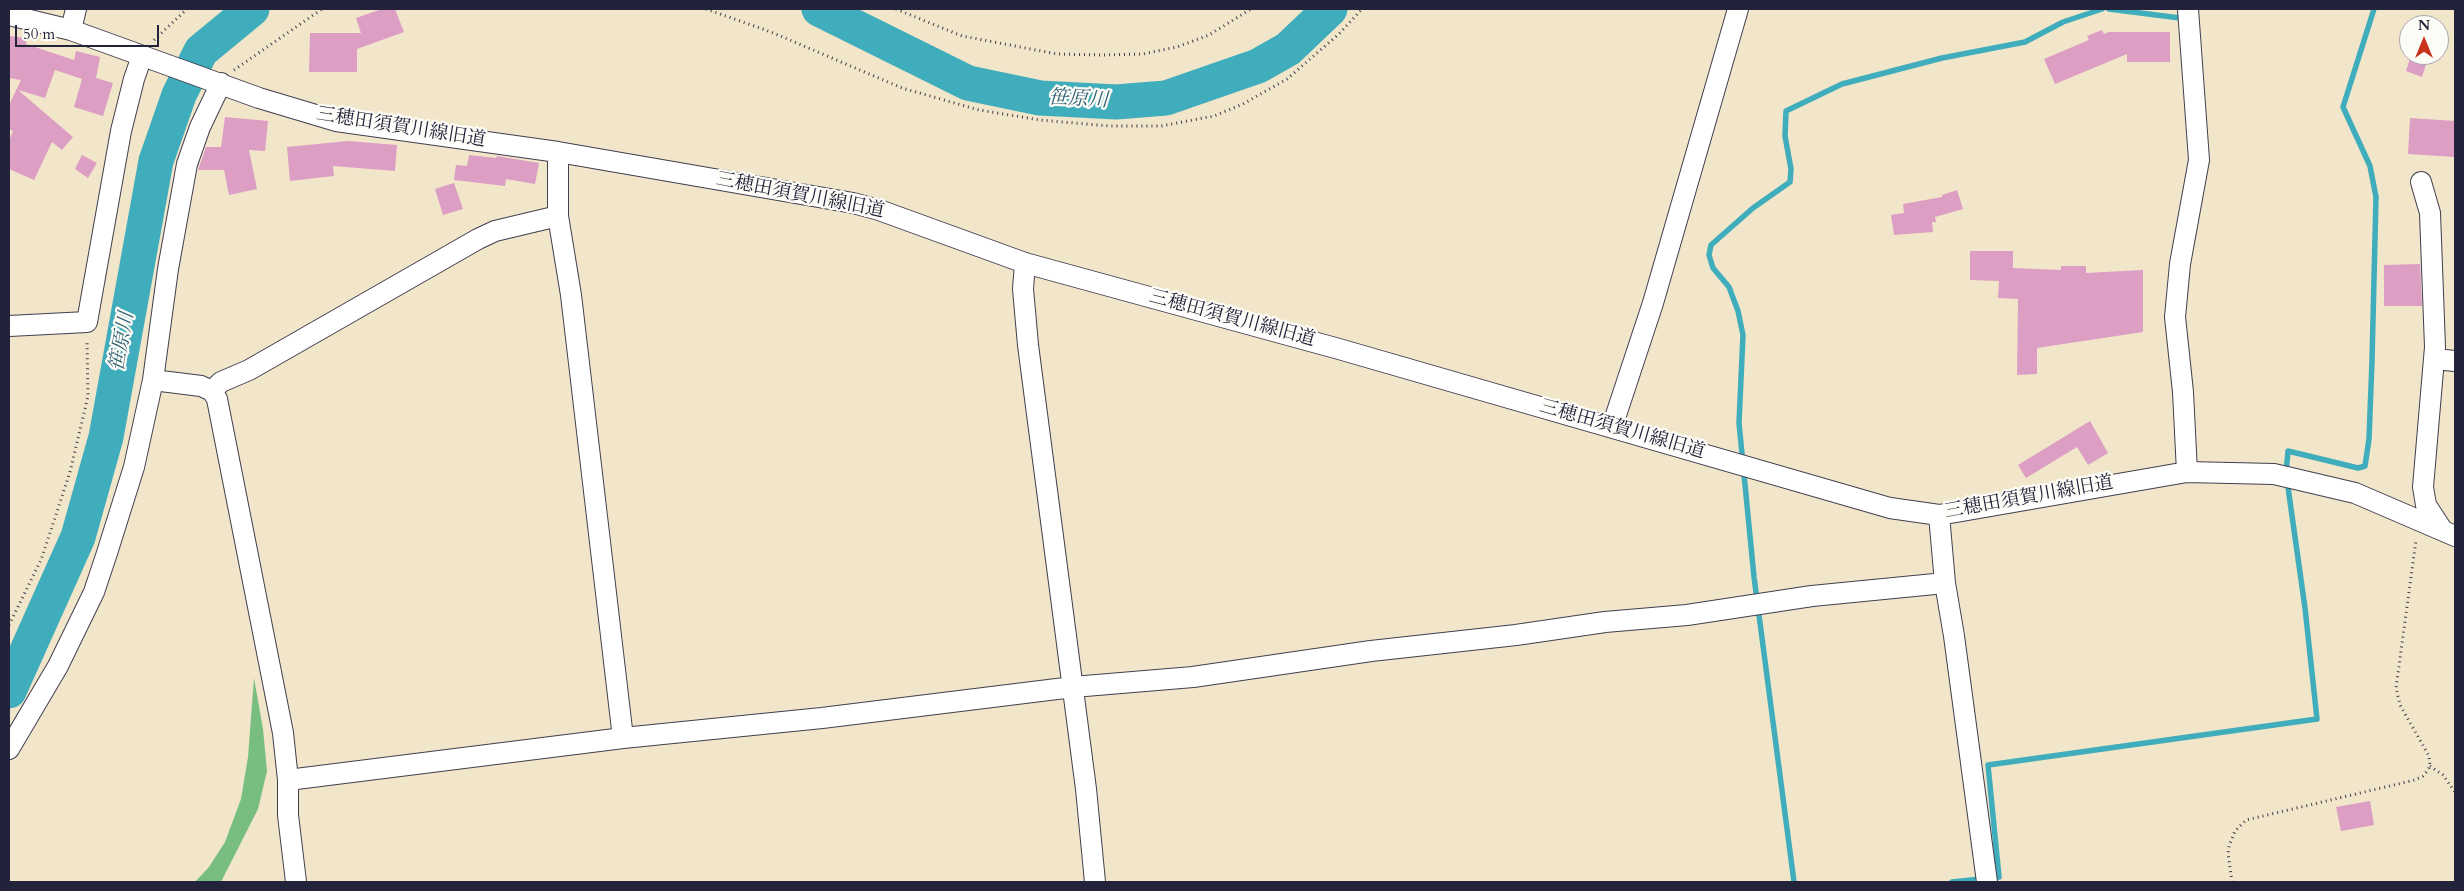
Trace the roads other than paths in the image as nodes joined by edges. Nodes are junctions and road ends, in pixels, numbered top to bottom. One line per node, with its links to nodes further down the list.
1 (76, 9): 5 (street)
2 (1738, 9): 17 (street)
3 (2188, 9): 18 (street)
4 (9, 15): 5 (street, 三穂田須賀川線旧道)
5 (71, 30): 6 (street, 三穂田須賀川線旧道)
6 (147, 58): 7 (street, 三穂田須賀川線旧道); 12 (street)
7 (221, 83): 8 (street, 三穂田須賀川線旧道); 15 (street)
8 (558, 152): 10 (street); 11 (street, 三穂田須賀川線旧道)
9 (2421, 182): 13 (street)
10 (558, 216): 16 (street); 23 (street)
11 (1025, 262): 17 (street, 三穂田須賀川線旧道); 22 (street)
12 (9, 326)
13 (2435, 360): 14 (street); 20 (street)
14 (2455, 361)
15 (153, 380): 16 (street); 24 (street)
16 (212, 390): 25 (street)
17 (1612, 427): 19 (street, 三穂田須賀川線旧道)
18 (2187, 472): 19 (street, 三穂田須賀川線旧道); 20 (street, 三穂田須賀川線旧道)
19 (1939, 515): 21 (street)
20 (2448, 532)
21 (1945, 583): 22 (street); 28 (street)
22 (1073, 688): 23 (street); 27 (street)
23 (623, 738): 25 (street)
24 (9, 749)
25 (288, 780): 26 (street)
26 (296, 882)
27 (1095, 882)
28 (1987, 882)

